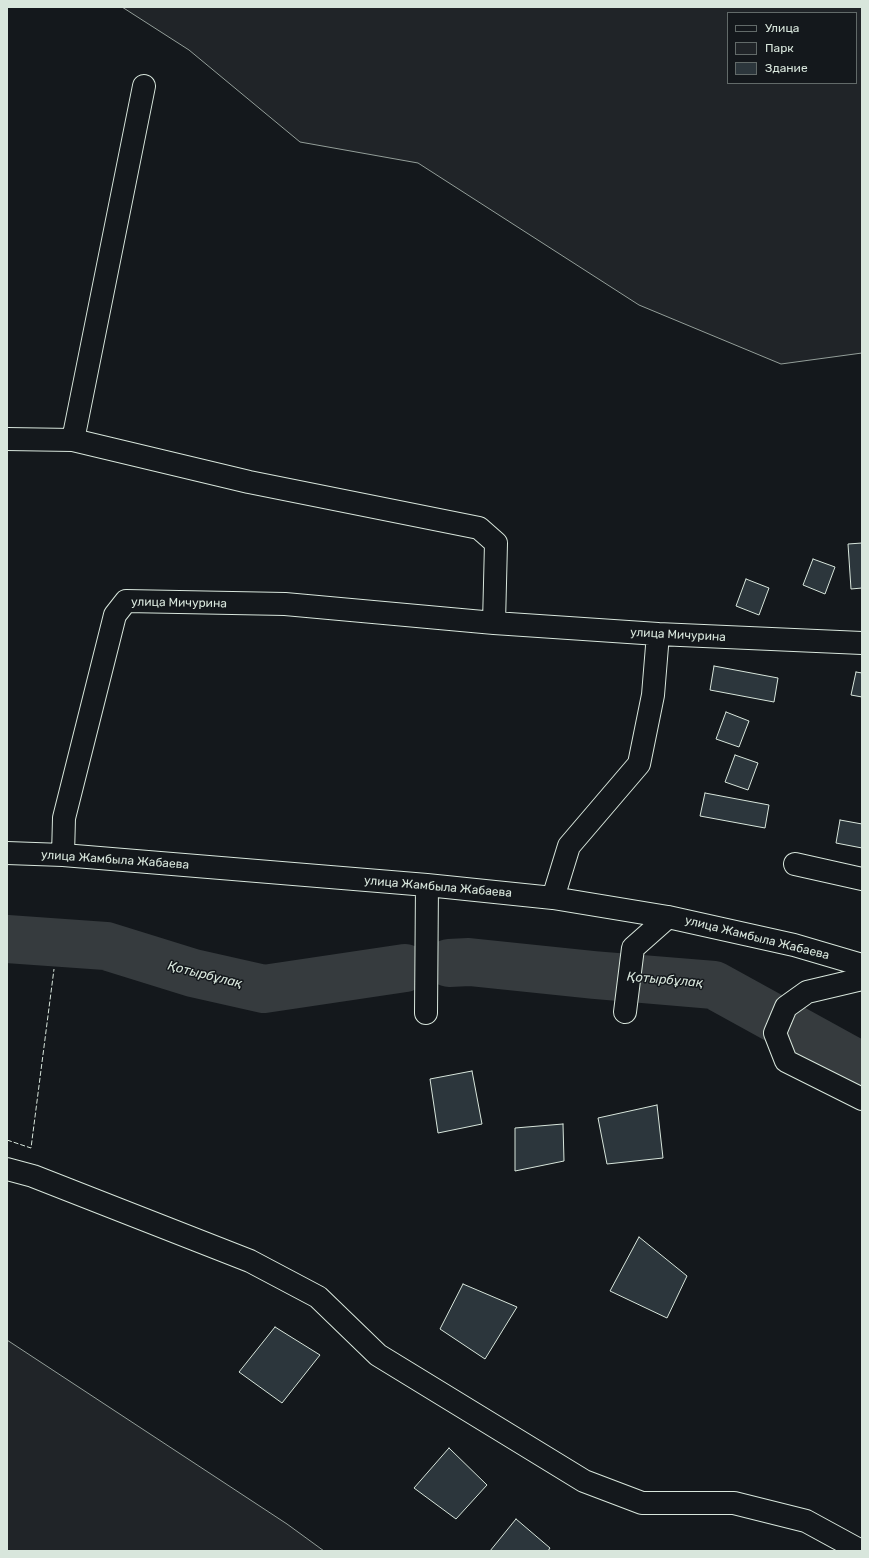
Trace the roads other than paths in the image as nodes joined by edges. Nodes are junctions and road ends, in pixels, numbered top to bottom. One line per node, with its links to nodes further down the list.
1 (144, 86): 3 (street)
2 (7, 439): 3 (street)
3 (72, 440): 4 (street)
4 (494, 623): 5 (street, улица Мичурина); 8 (street, улица Мичурина)
5 (658, 634): 6 (street, улица Мичурина); 12 (street)
6 (862, 643)
7 (7, 853): 8 (street, улица Жамбыла Жабаева)
8 (63, 855): 11 (street, улица Жамбыла Жабаева)
9 (795, 864): 10 (street)
10 (862, 878)
11 (427, 885): 12 (street, улица Жамбыла Жабаева); 17 (street)
12 (553, 898): 13 (street, улица Жамбыла Жабаева)
13 (668, 916): 14 (street, улица Жамбыла Жабаева); 16 (street)
14 (862, 965)
15 (862, 979): 18 (street)
16 (625, 1012)
17 (426, 1013)
18 (862, 1099)
19 (7, 1169): 20 (street)
20 (861, 1551)

